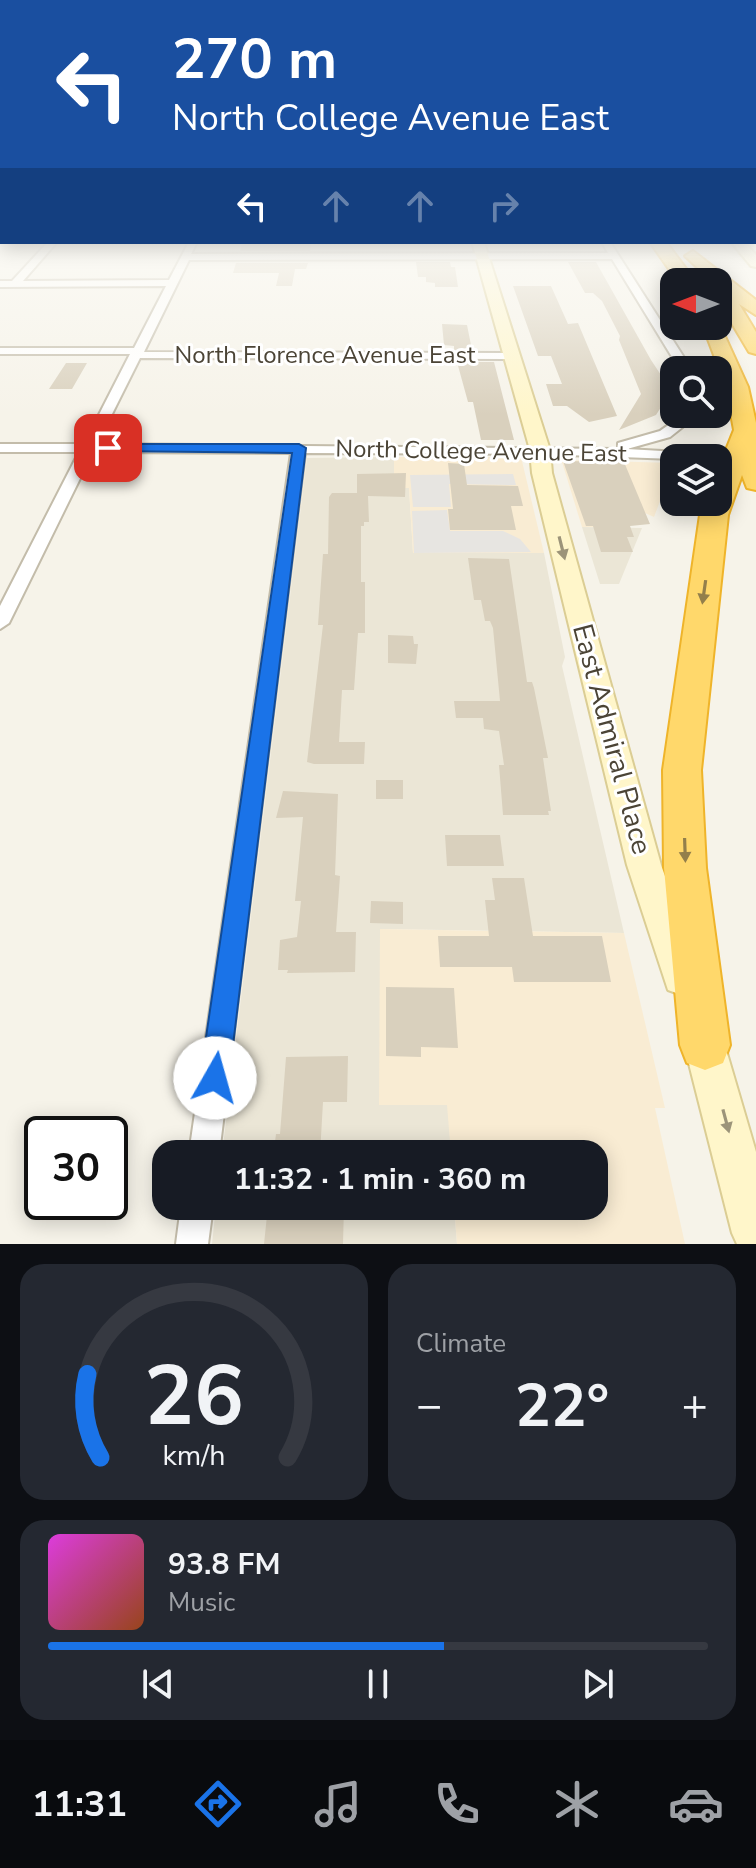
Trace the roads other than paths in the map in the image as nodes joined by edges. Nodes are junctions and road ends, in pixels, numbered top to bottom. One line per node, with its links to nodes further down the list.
1 (164, 299): 8 (street)
2 (496, 299): 9 (main road, East Admiral Place)
3 (642, 299): 10 (street)
4 (732, 308): 6 (highway)
5 (719, 340): 11 (highway)
6 (756, 348)
7 (0, 351): 8 (street, North Florence Avenue East)
8 (138, 353): 9 (street, North Florence Avenue East); 14 (street)
9 (512, 356): 16 (main road, East Admiral Place)
10 (677, 356)
11 (747, 427): 19 (highway); 21 (highway, one-way to 21)
12 (673, 428): 17 (street)
13 (0, 448): 14 (street, North College Avenue East)
14 (88, 448): 15 (street, North College Avenue East); 20 (street)
15 (299, 448): 16 (street, North College Avenue East); 22 (street)
16 (540, 450): 17 (street, North College Avenue East); 21 (main road, East Admiral Place, one-way to 21)
17 (606, 451): 18 (street, North College Avenue East)
18 (660, 454)
19 (756, 482)
20 (0, 623)
21 (705, 1045): 24 (main road, East Admiral Place, one-way to 24)
22 (206, 1140)
23 (195, 1220): 25 (street)
24 (756, 1233)
25 (192, 1244)

